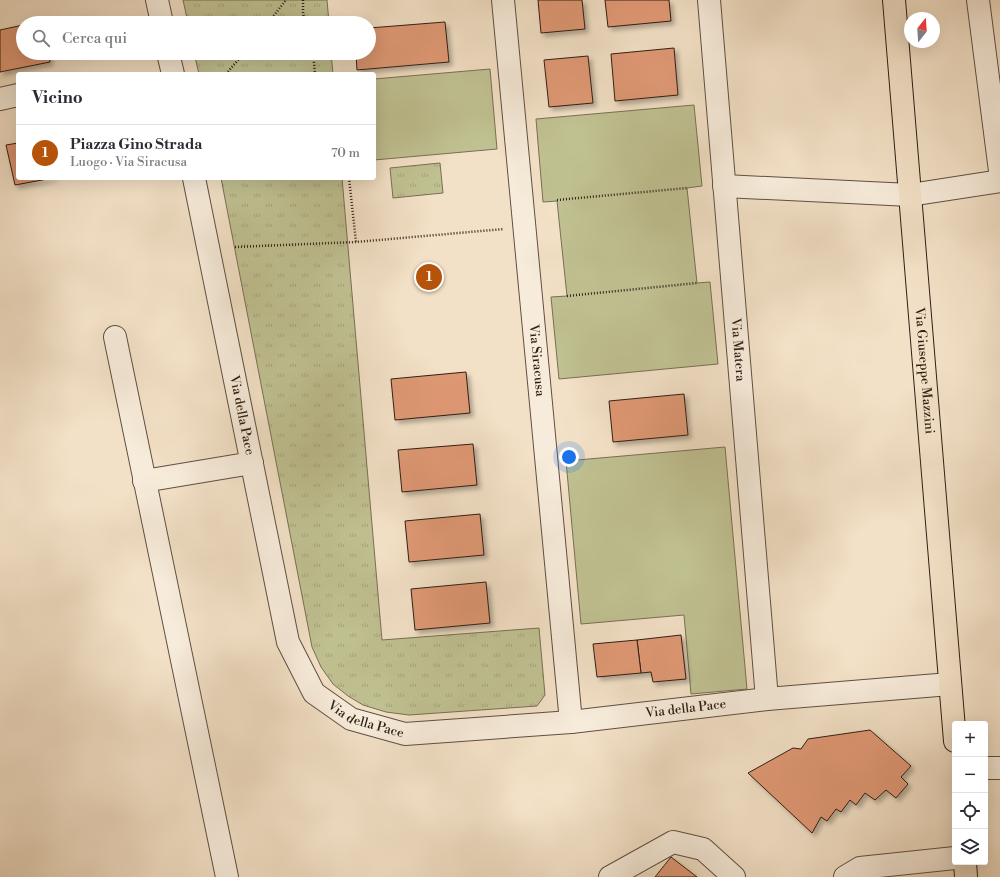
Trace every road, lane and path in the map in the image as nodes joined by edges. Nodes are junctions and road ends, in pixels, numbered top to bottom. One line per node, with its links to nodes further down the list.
1 (157, 0): 8 (street)
2 (286, 0): 9 (path)
3 (303, 0): 10 (path)
4 (502, 0): 38 (street, Via Siracusa)
5 (709, 0): 23 (street, Via Matera)
6 (894, 0): 25 (main road, Via Giuseppe Mazzini)
7 (978, 0): 19 (street)
8 (160, 16)
9 (273, 16)
10 (304, 16)
11 (170, 60): 14 (street)
12 (238, 60): 15 (path)
13 (314, 60): 16 (path)
14 (173, 72)
15 (228, 72)
16 (315, 72)
17 (16, 95): 18 (street)
18 (0, 99)
19 (1000, 171)
20 (194, 180): 33 (street, Via della Pace)
21 (349, 180): 28 (path)
22 (1000, 181): 25 (street)
23 (724, 186): 25 (street); 36 (street, Via Matera)
24 (687, 188): 26 (path)
25 (910, 195): 35 (main road, Via Giuseppe Mazzini)
26 (557, 200)
27 (504, 229): 28 (path)
28 (356, 242): 29 (path)
29 (235, 247)
30 (697, 283): 31 (path)
31 (567, 296)
32 (115, 336): 34 (street)
33 (252, 463): 34 (street); 38 (street, Via della Pace)
34 (144, 481): 43 (street)
35 (950, 684): 36 (street, Via della Pace); 37 (main road, Via Giuseppe Mazzini)
36 (767, 699): 38 (street, Via della Pace)
37 (953, 721)
38 (571, 722)
39 (988, 768): 40 (street)
40 (1000, 768)
41 (952, 858): 46 (street)
42 (965, 865): 47 (main road)
43 (227, 877)
44 (610, 877): 45 (street)
45 (734, 877)
46 (845, 877)
47 (966, 877)

